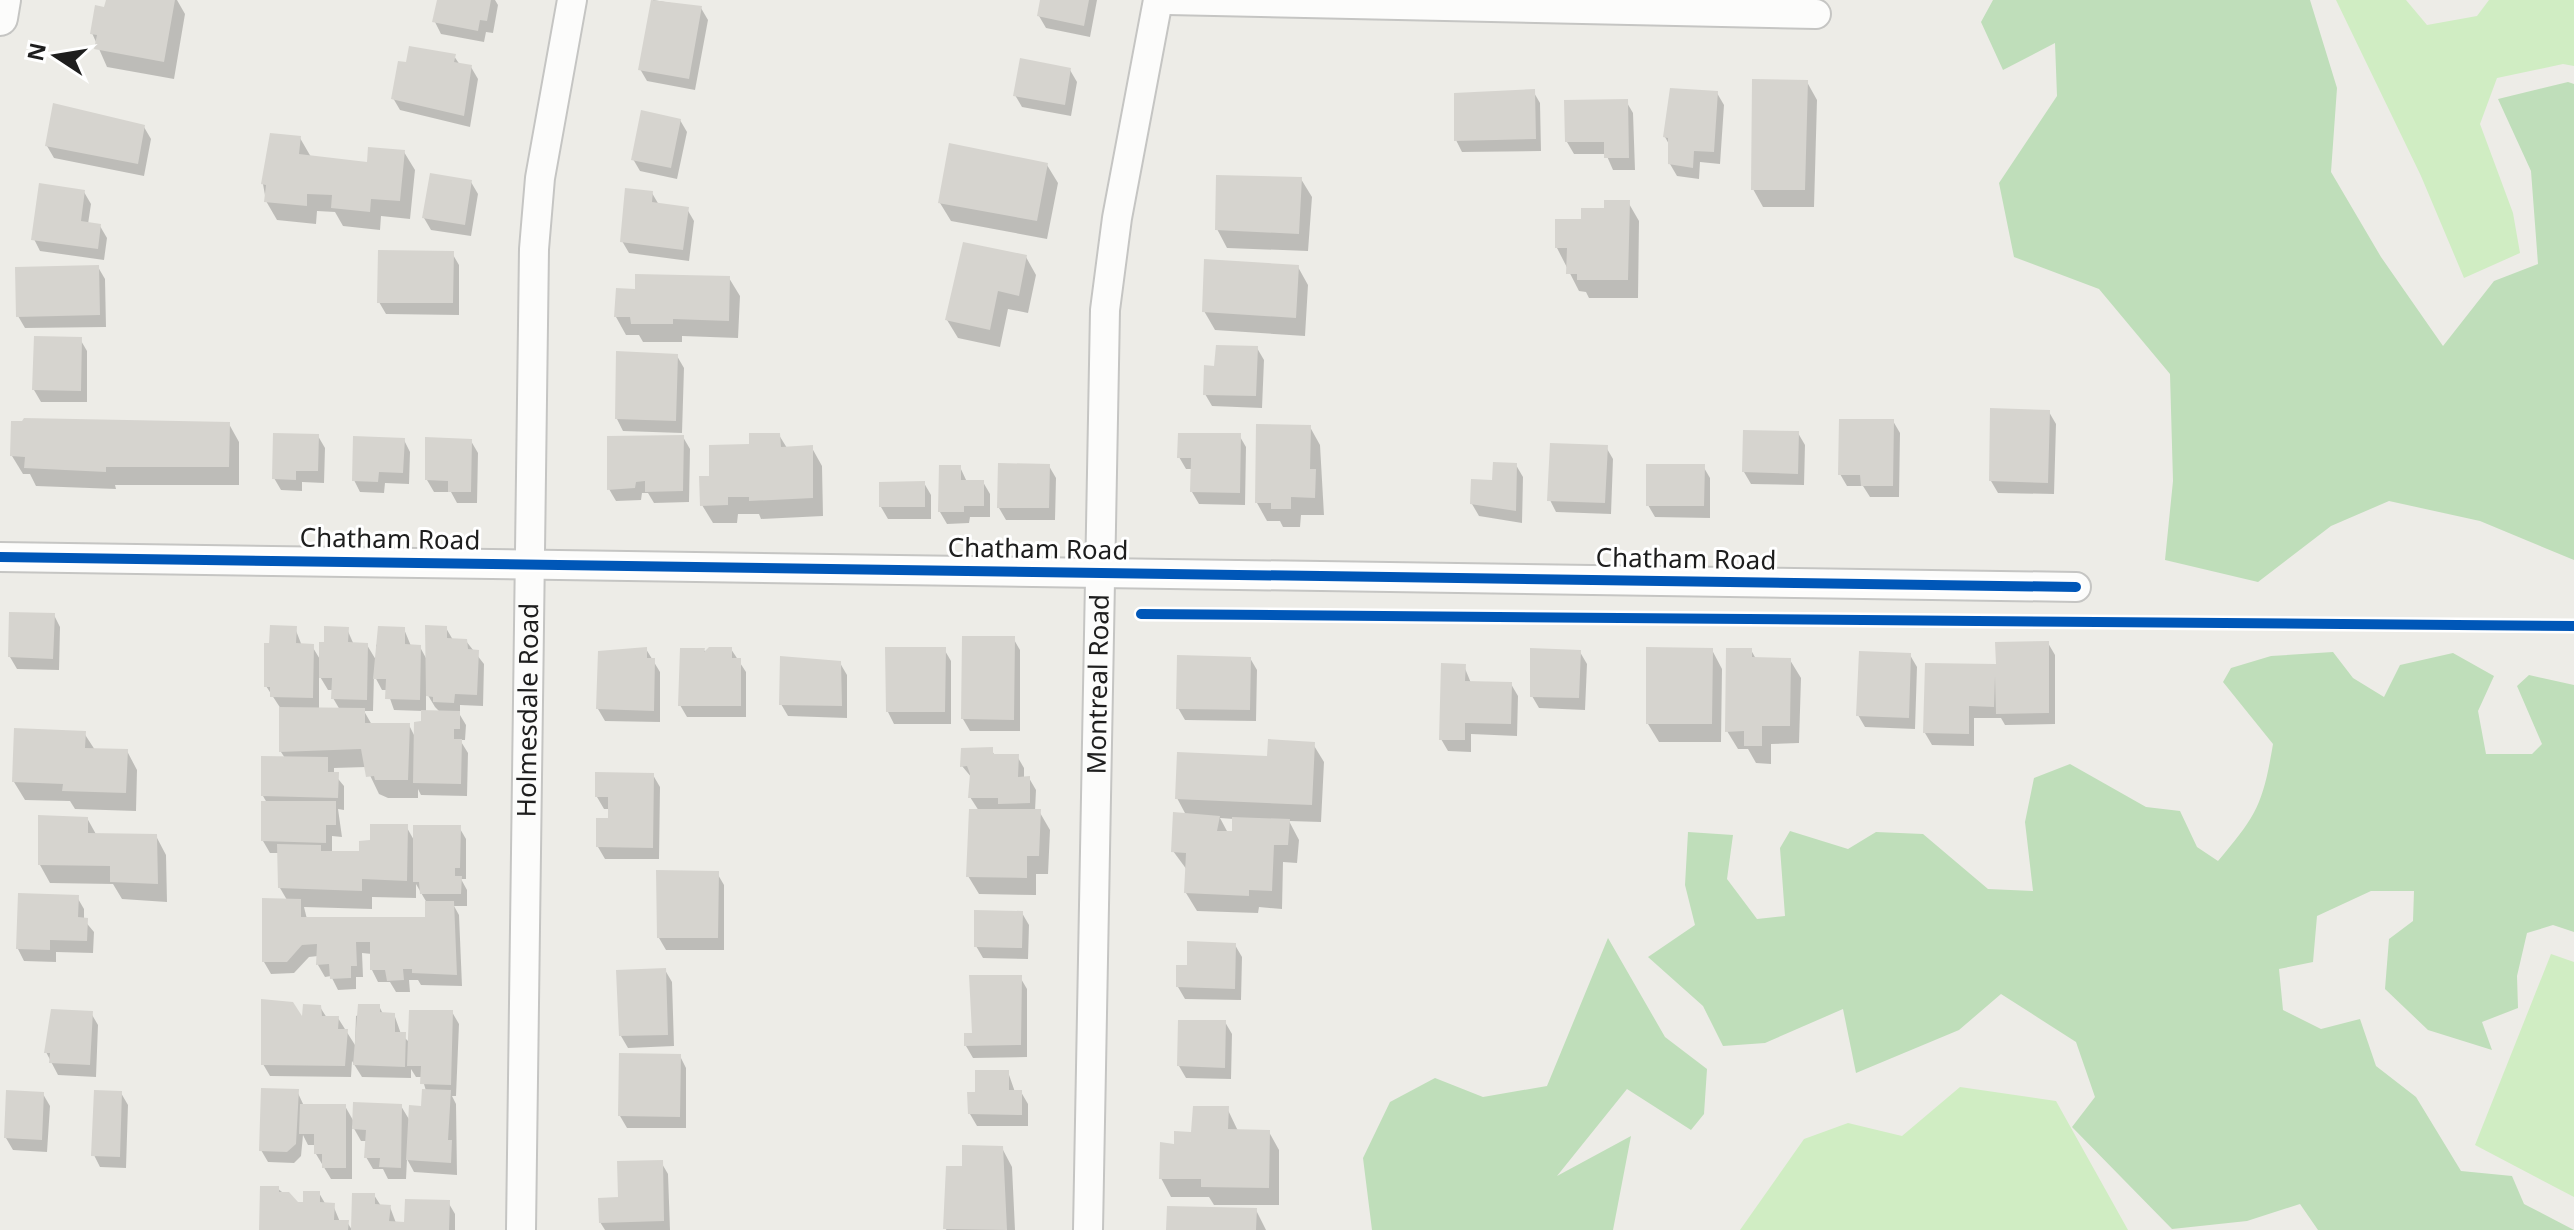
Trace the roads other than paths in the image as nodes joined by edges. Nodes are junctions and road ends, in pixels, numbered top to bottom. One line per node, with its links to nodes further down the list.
1 (3, 0): 6 (street)
2 (572, 0): 8 (street, Holmesdale Road)
3 (1158, 0): 9 (street, Montreal Road)
4 (1168, 0): 5 (street)
5 (1816, 14)
6 (0, 18)
7 (0, 557): 8 (street, Chatham Road)
8 (529, 562): 9 (street, Chatham Road); 11 (street, Holmesdale Road)
9 (1099, 572): 10 (street, Chatham Road); 12 (street, Montreal Road)
10 (2076, 587)
11 (521, 1230)
12 (1088, 1230)

